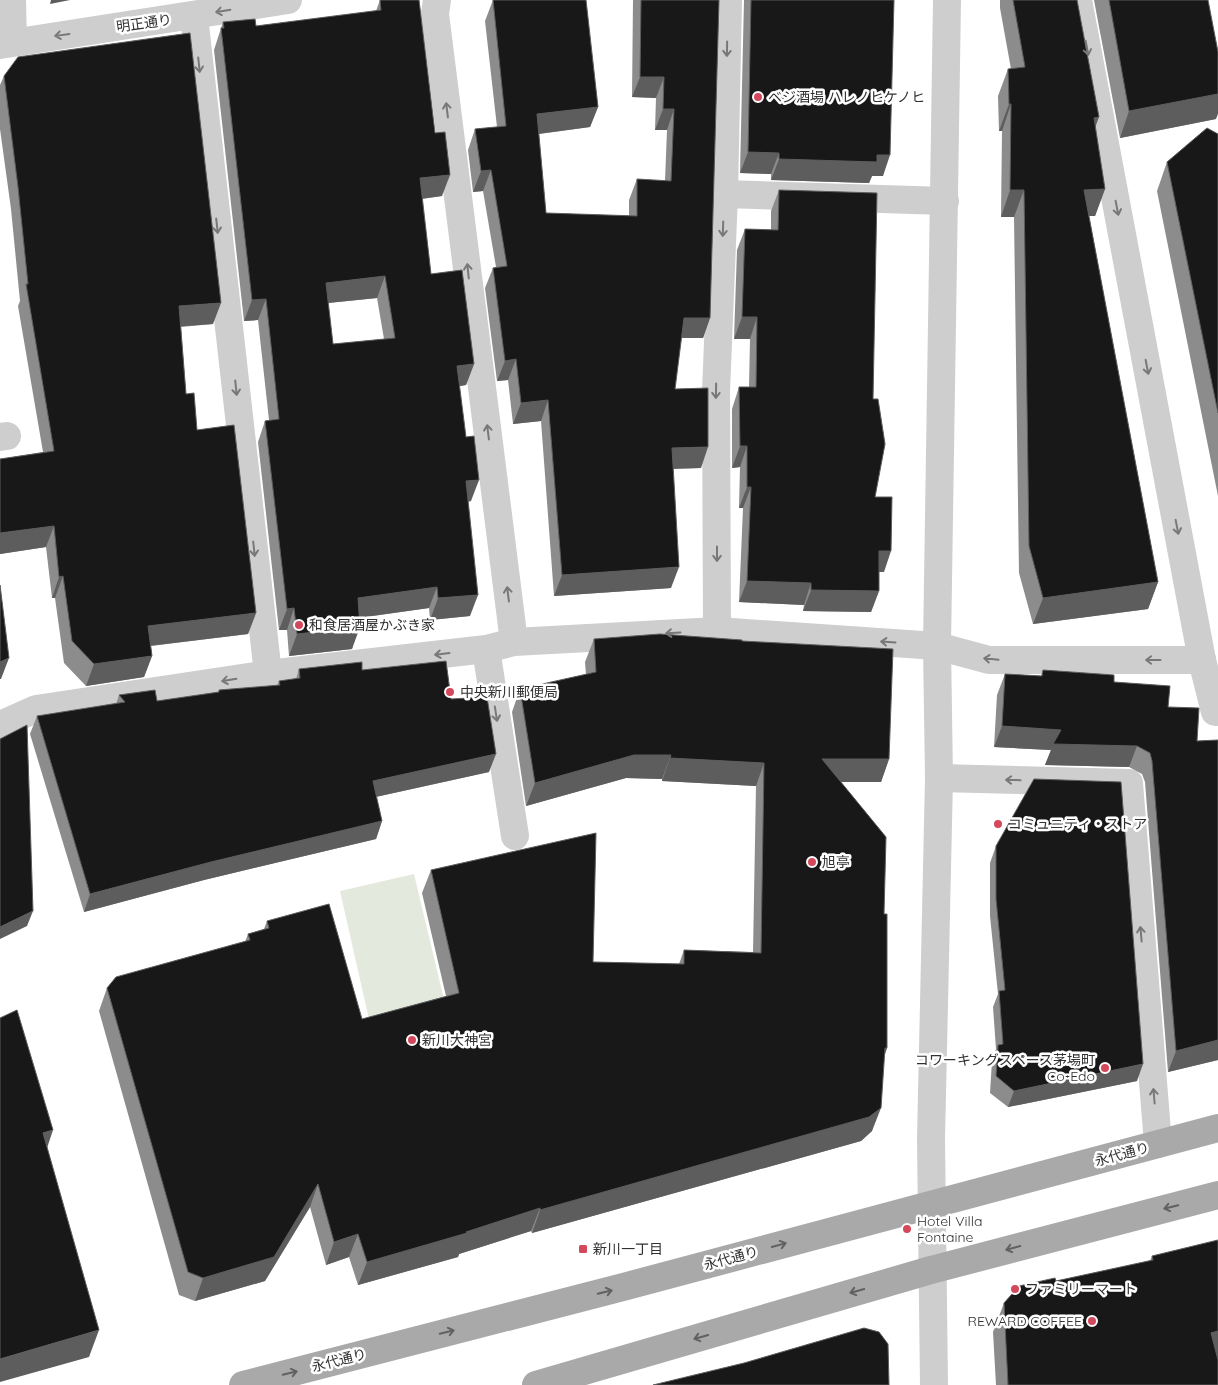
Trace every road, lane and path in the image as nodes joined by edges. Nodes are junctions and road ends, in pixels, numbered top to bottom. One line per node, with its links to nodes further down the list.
1 (12, 0): 8 (street)
2 (288, 0): 7 (street, 明正通り, one-way to 7)
3 (437, 0): 12 (street, one-way to 3)
4 (728, 0): 9 (street, one-way to 9)
5 (947, 0): 10 (street)
6 (1078, 0): 15 (street, one-way to 15)
7 (194, 16): 8 (street, 明正通り, one-way to 8); 16 (street, one-way to 16)
8 (7, 43)
9 (724, 194): 10 (street); 11 (street, one-way to 11)
10 (945, 200): 13 (street)
11 (717, 631): 12 (street, one-way to 12); 13 (street, one-way to 11)
12 (514, 642): 14 (street)
13 (936, 646): 15 (street, one-way to 13); 19 (street)
14 (486, 649): 16 (street, one-way to 16); 20 (street, one-way to 20)
15 (1202, 660): 17 (street)
16 (268, 674): 18 (street, one-way to 18)
17 (1218, 712)
18 (0, 725)
19 (939, 778): 22 (street, one-way to 19); 24 (street)
20 (515, 836)
21 (1218, 1128): 22 (main road, 永代通り)
22 (1158, 1144): 24 (main road, 永代通り)
23 (1218, 1195): 25 (main road, one-way to 25)
24 (931, 1203): 25 (street); 26 (main road, 永代通り, one-way to 24)
25 (931, 1270): 27 (main road, one-way to 27); 28 (street)
26 (243, 1385)
27 (536, 1385)
28 (934, 1385)

